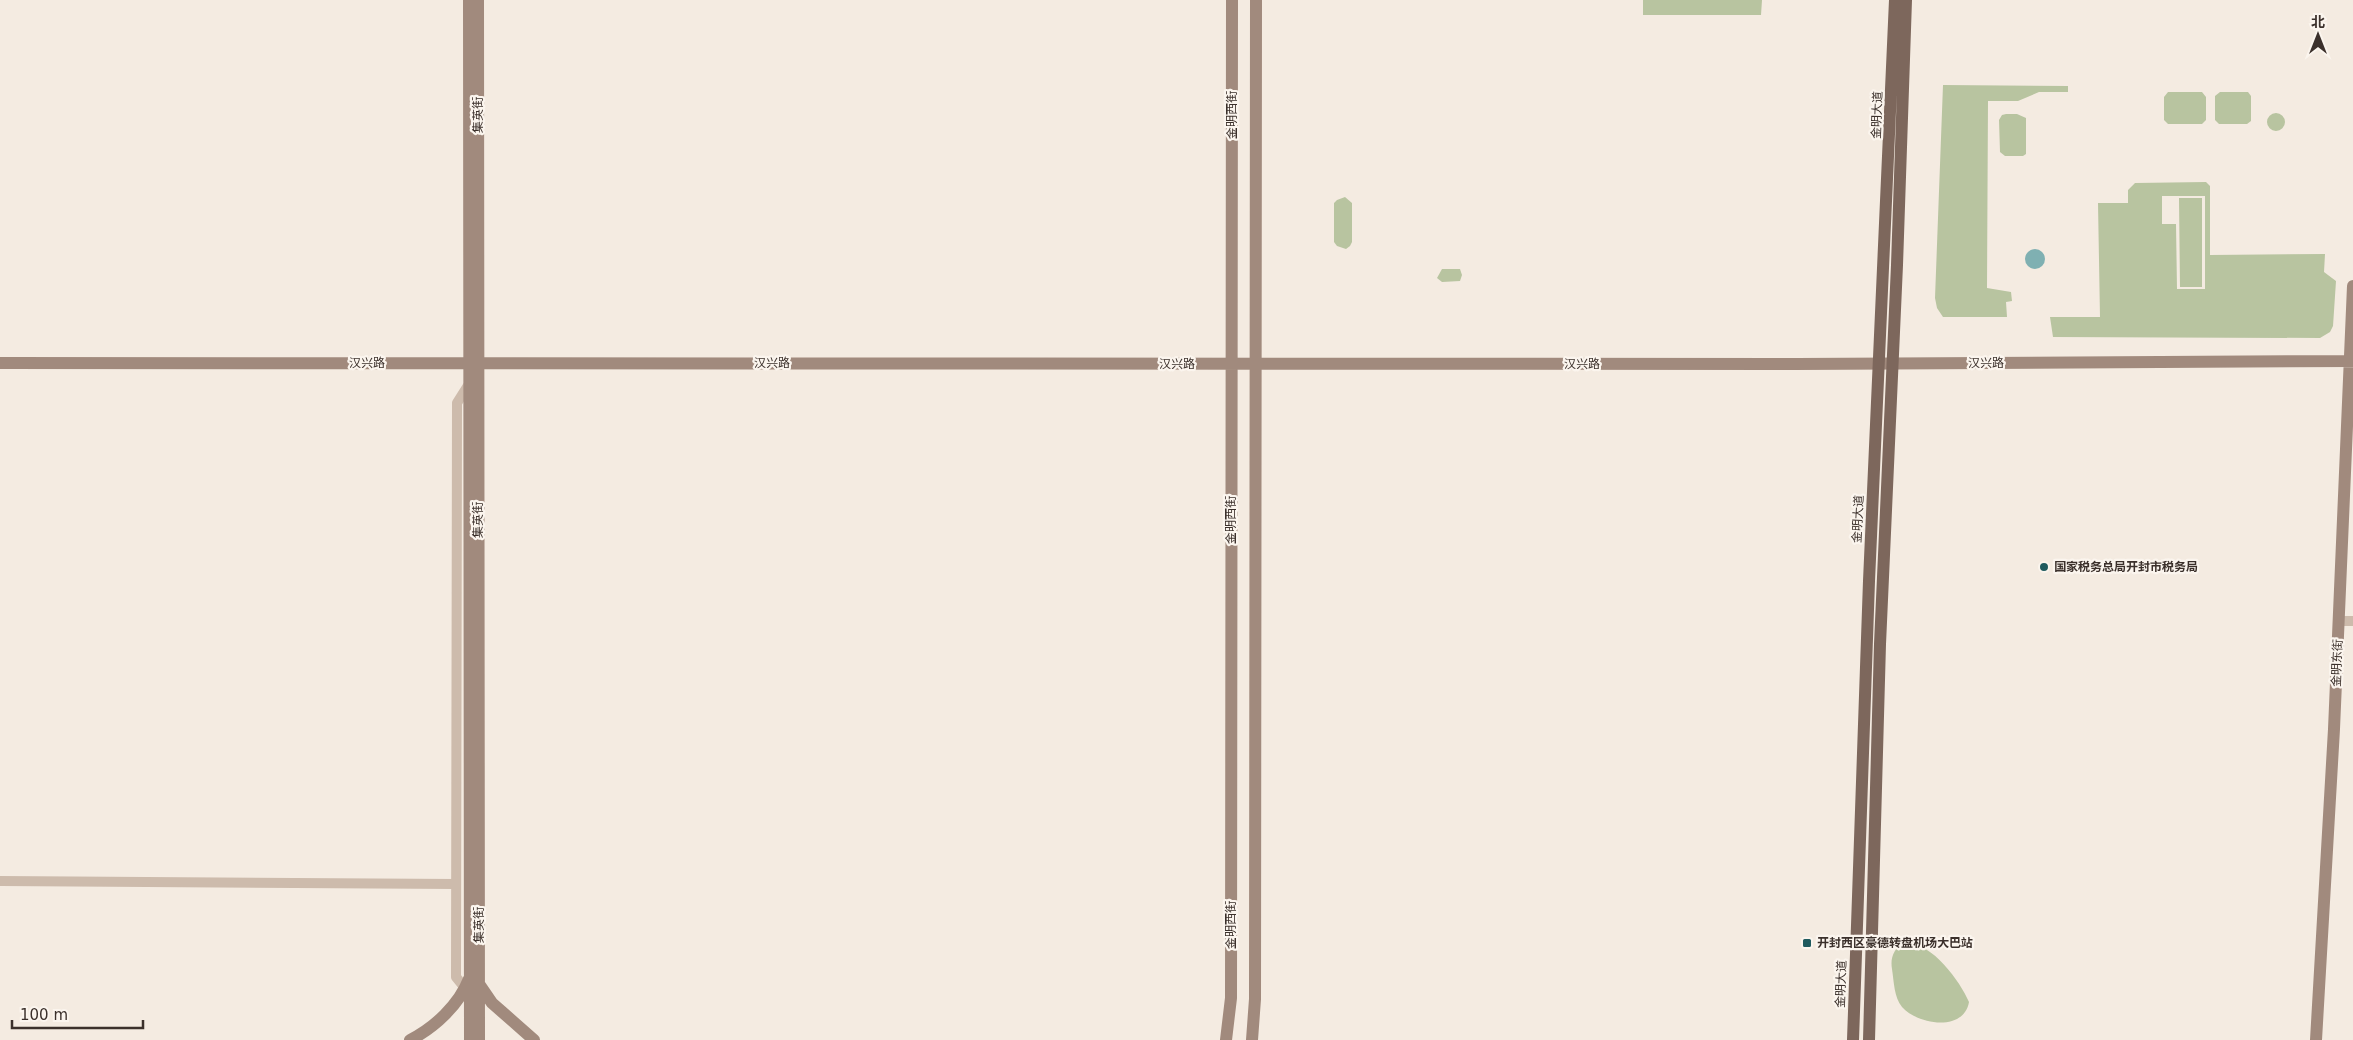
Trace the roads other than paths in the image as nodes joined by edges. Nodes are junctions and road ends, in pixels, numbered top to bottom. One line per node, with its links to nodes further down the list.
1 (469, 0): 10 (street, 集英街)
2 (478, 0): 10 (street, 集英街)
3 (1232, 0): 11 (street, 金明西街)
4 (1256, 0): 12 (street, 金明西街)
5 (1895, 0): 13 (main road, 金明大道)
6 (1906, 0): 13 (main road, 金明大道)
7 (2353, 286): 9 (street, 金明东街)
8 (0, 357): 10 (street, 汉兴路)
9 (2351, 358): 13 (street, 汉兴路); 16 (street, 金明东街)
10 (473, 360): 11 (street, 汉兴路); 14 (street, 汉兴路); 15 (street, 集英街); 20 (street, 集英街)
11 (1232, 360): 12 (street, 汉兴路); 25 (street, 金明西街)
12 (1256, 360): 13 (street, 汉兴路); 26 (street, 金明西街)
13 (1886, 360): 27 (main road, 金明大道); 28 (main road, 金明大道)
14 (0, 363)
15 (469, 384): 19 (street); 20 (street, 集英街)
16 (2338, 621): 17 (street); 29 (street, 金明东街)
17 (2353, 621)
18 (0, 881): 19 (street)
19 (456, 884): 20 (street)
20 (471, 986): 21 (street); 22 (street, 集英街); 23 (street, 集英街); 24 (street)
21 (410, 1040)
22 (470, 1040)
23 (479, 1040)
24 (534, 1040)
25 (1226, 1040)
26 (1252, 1040)
27 (1853, 1040)
28 (1869, 1040)
29 (2316, 1040)

